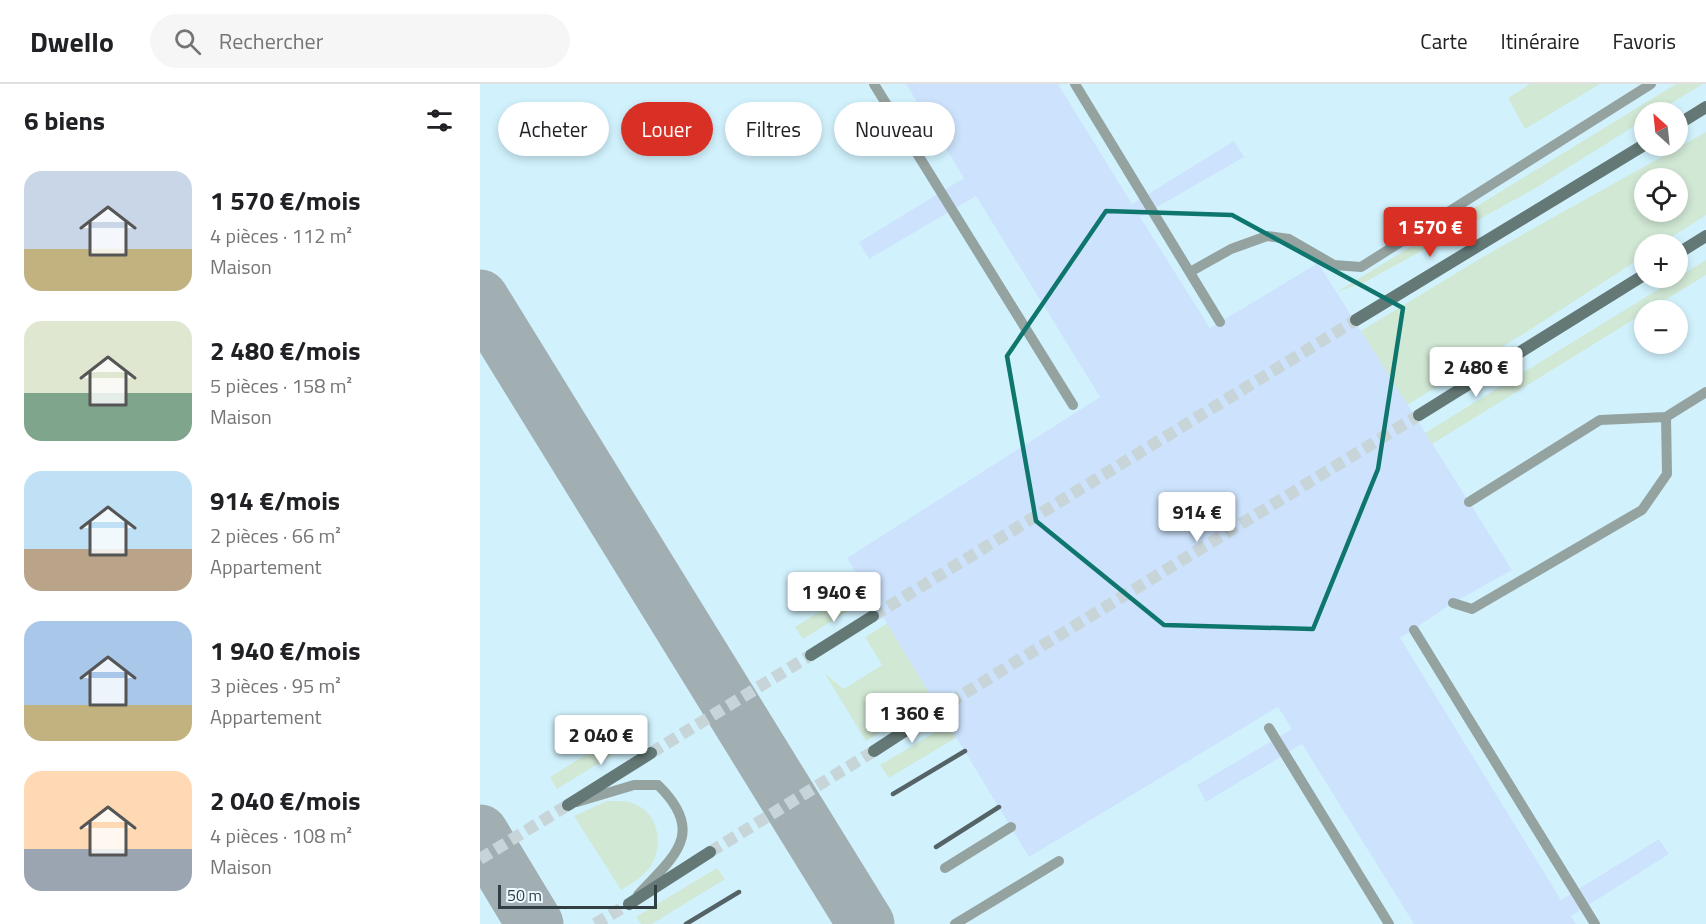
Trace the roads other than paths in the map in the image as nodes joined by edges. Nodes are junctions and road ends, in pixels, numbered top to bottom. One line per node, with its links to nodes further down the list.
1 (874, 84): 16 (lane)
2 (1075, 84): 11 (lane)
3 (1651, 84): 11 (lane)
4 (1706, 107): 5 (main road)
5 (1688, 118)
6 (1706, 118): 7 (main road)
7 (1688, 126)
8 (1634, 151): 13 (main road)
9 (1706, 236): 10 (main road)
10 (1688, 247)
11 (1190, 272): 14 (lane)
12 (1634, 281): 17 (main road)
13 (1356, 320)
14 (1220, 322)
15 (1706, 392): 18 (lane)
16 (1073, 405)
17 (1419, 415)
18 (1666, 417): 19 (lane); 20 (lane)
19 (1469, 502)
20 (1454, 603)
21 (873, 615): 23 (main road)
22 (1414, 630): 36 (lane)
23 (811, 655)
24 (934, 712): 26 (main road)
25 (1269, 728): 35 (lane)
26 (874, 751)
27 (651, 753): 28 (main road)
28 (568, 805): 33 (lane)
29 (1011, 828): 32 (lane)
30 (710, 852): 33 (main road)
31 (1059, 861): 34 (lane)
32 (945, 867)
33 (629, 904)
34 (955, 924)
35 (1389, 924)
36 (1595, 924)

